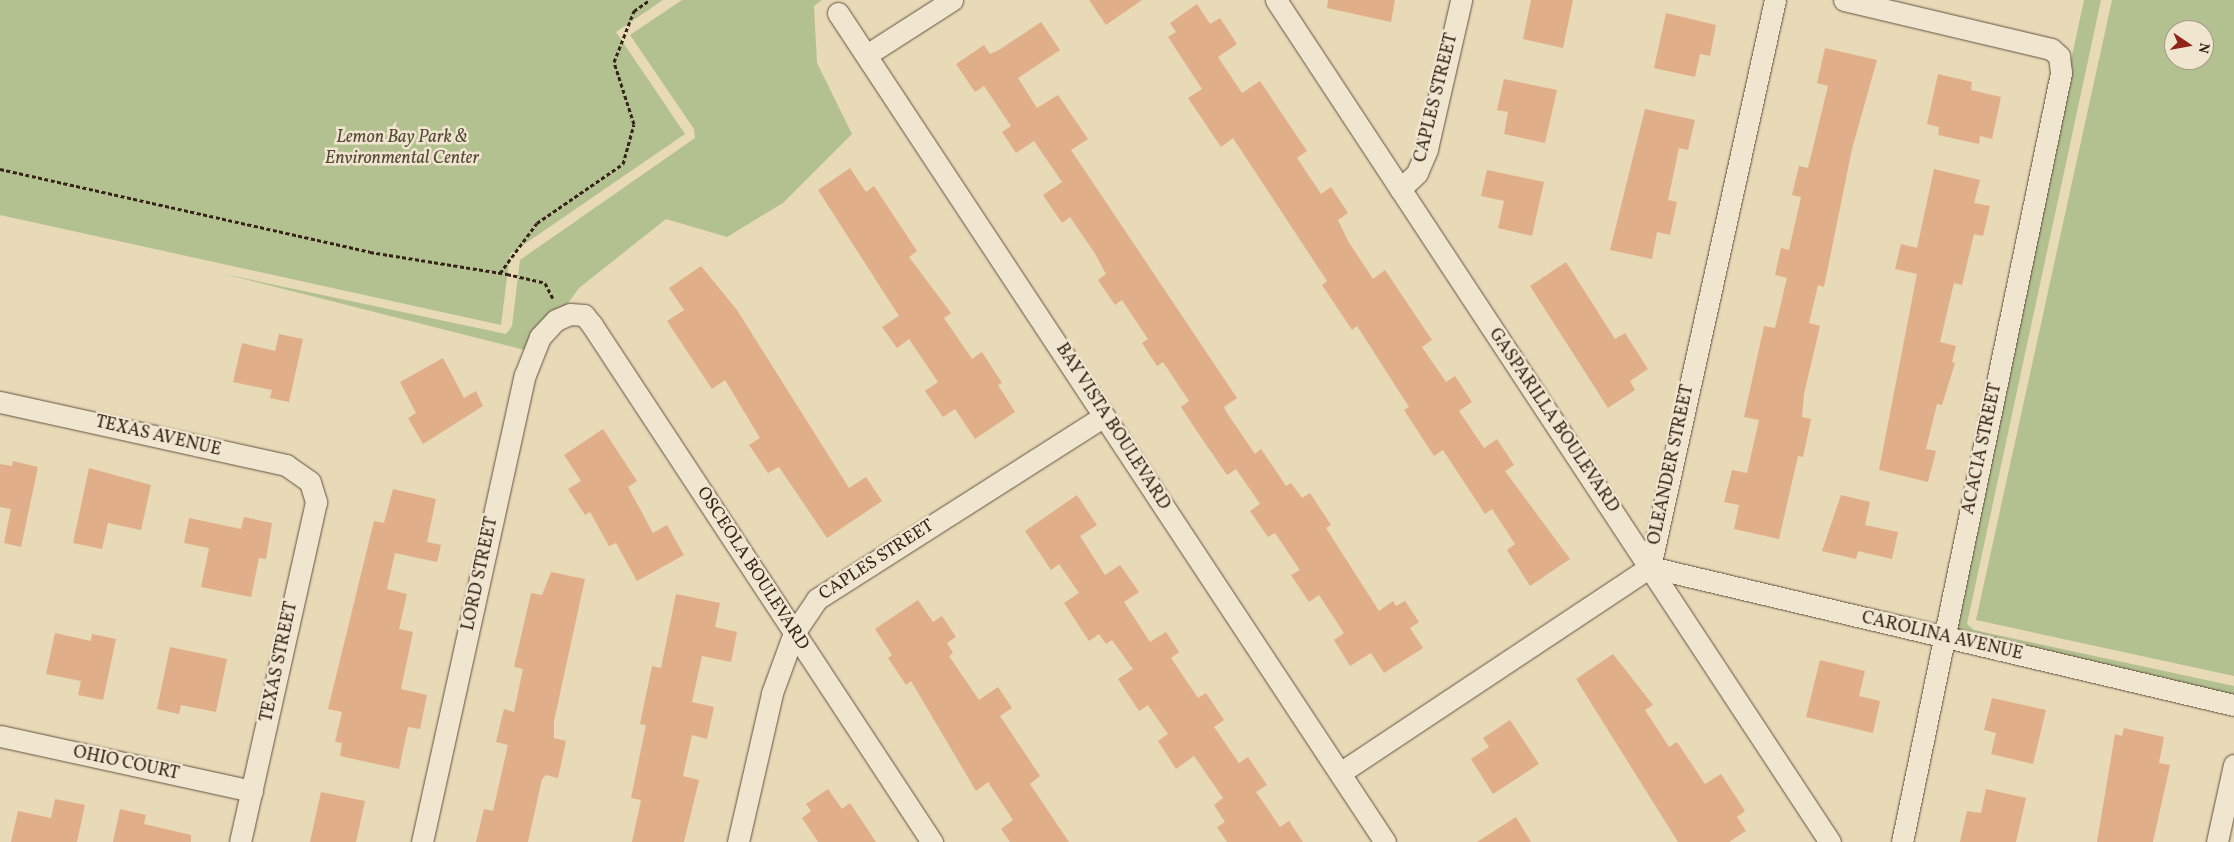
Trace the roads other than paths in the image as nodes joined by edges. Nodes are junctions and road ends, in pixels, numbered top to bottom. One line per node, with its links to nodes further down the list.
1 (952, 0): 7 (street)
2 (1276, 0): 8 (street, GASPARILLA BOULEVARD)
3 (1461, 0): 8 (street, CAPLES STREET)
4 (1776, 0): 13 (street, OLEANDER STREET)
5 (1844, 0): 15 (street, ACACIA STREET)
6 (838, 13): 7 (street, BAY VISTA BOULEVARD)
7 (868, 54): 11 (street, BAY VISTA BOULEVARD)
8 (1400, 189): 13 (street, GASPARILLA BOULEVARD)
9 (562, 316): 14 (street, OSCEOLA BOULEVARD); 22 (street, LORD STREET)
10 (0, 402): 12 (street, TEXAS AVENUE)
11 (1104, 416): 14 (street, CAPLES STREET); 19 (street, BAY VISTA BOULEVARD)
12 (310, 482): 20 (street, TEXAS STREET)
13 (1650, 567): 15 (street, CAROLINA AVENUE); 19 (street, OLEANDER STREET); 26 (street, GASPARILLA BOULEVARD)
14 (794, 633): 23 (street, CAPLES STREET); 24 (street, OSCEOLA BOULEVARD)
15 (1944, 637): 16 (street, CAROLINA AVENUE); 27 (street, ACACIA STREET)
16 (2234, 705)
17 (0, 736): 20 (street, OHIO COURT)
18 (2234, 765): 28 (street)
19 (1340, 774): 25 (street, BAY VISTA BOULEVARD)
20 (252, 792): 21 (street, TEXAS STREET)
21 (240, 842)
22 (422, 842)
23 (738, 842)
24 (932, 842)
25 (1385, 842)
26 (1830, 842)
27 (1902, 842)
28 (2217, 842)

